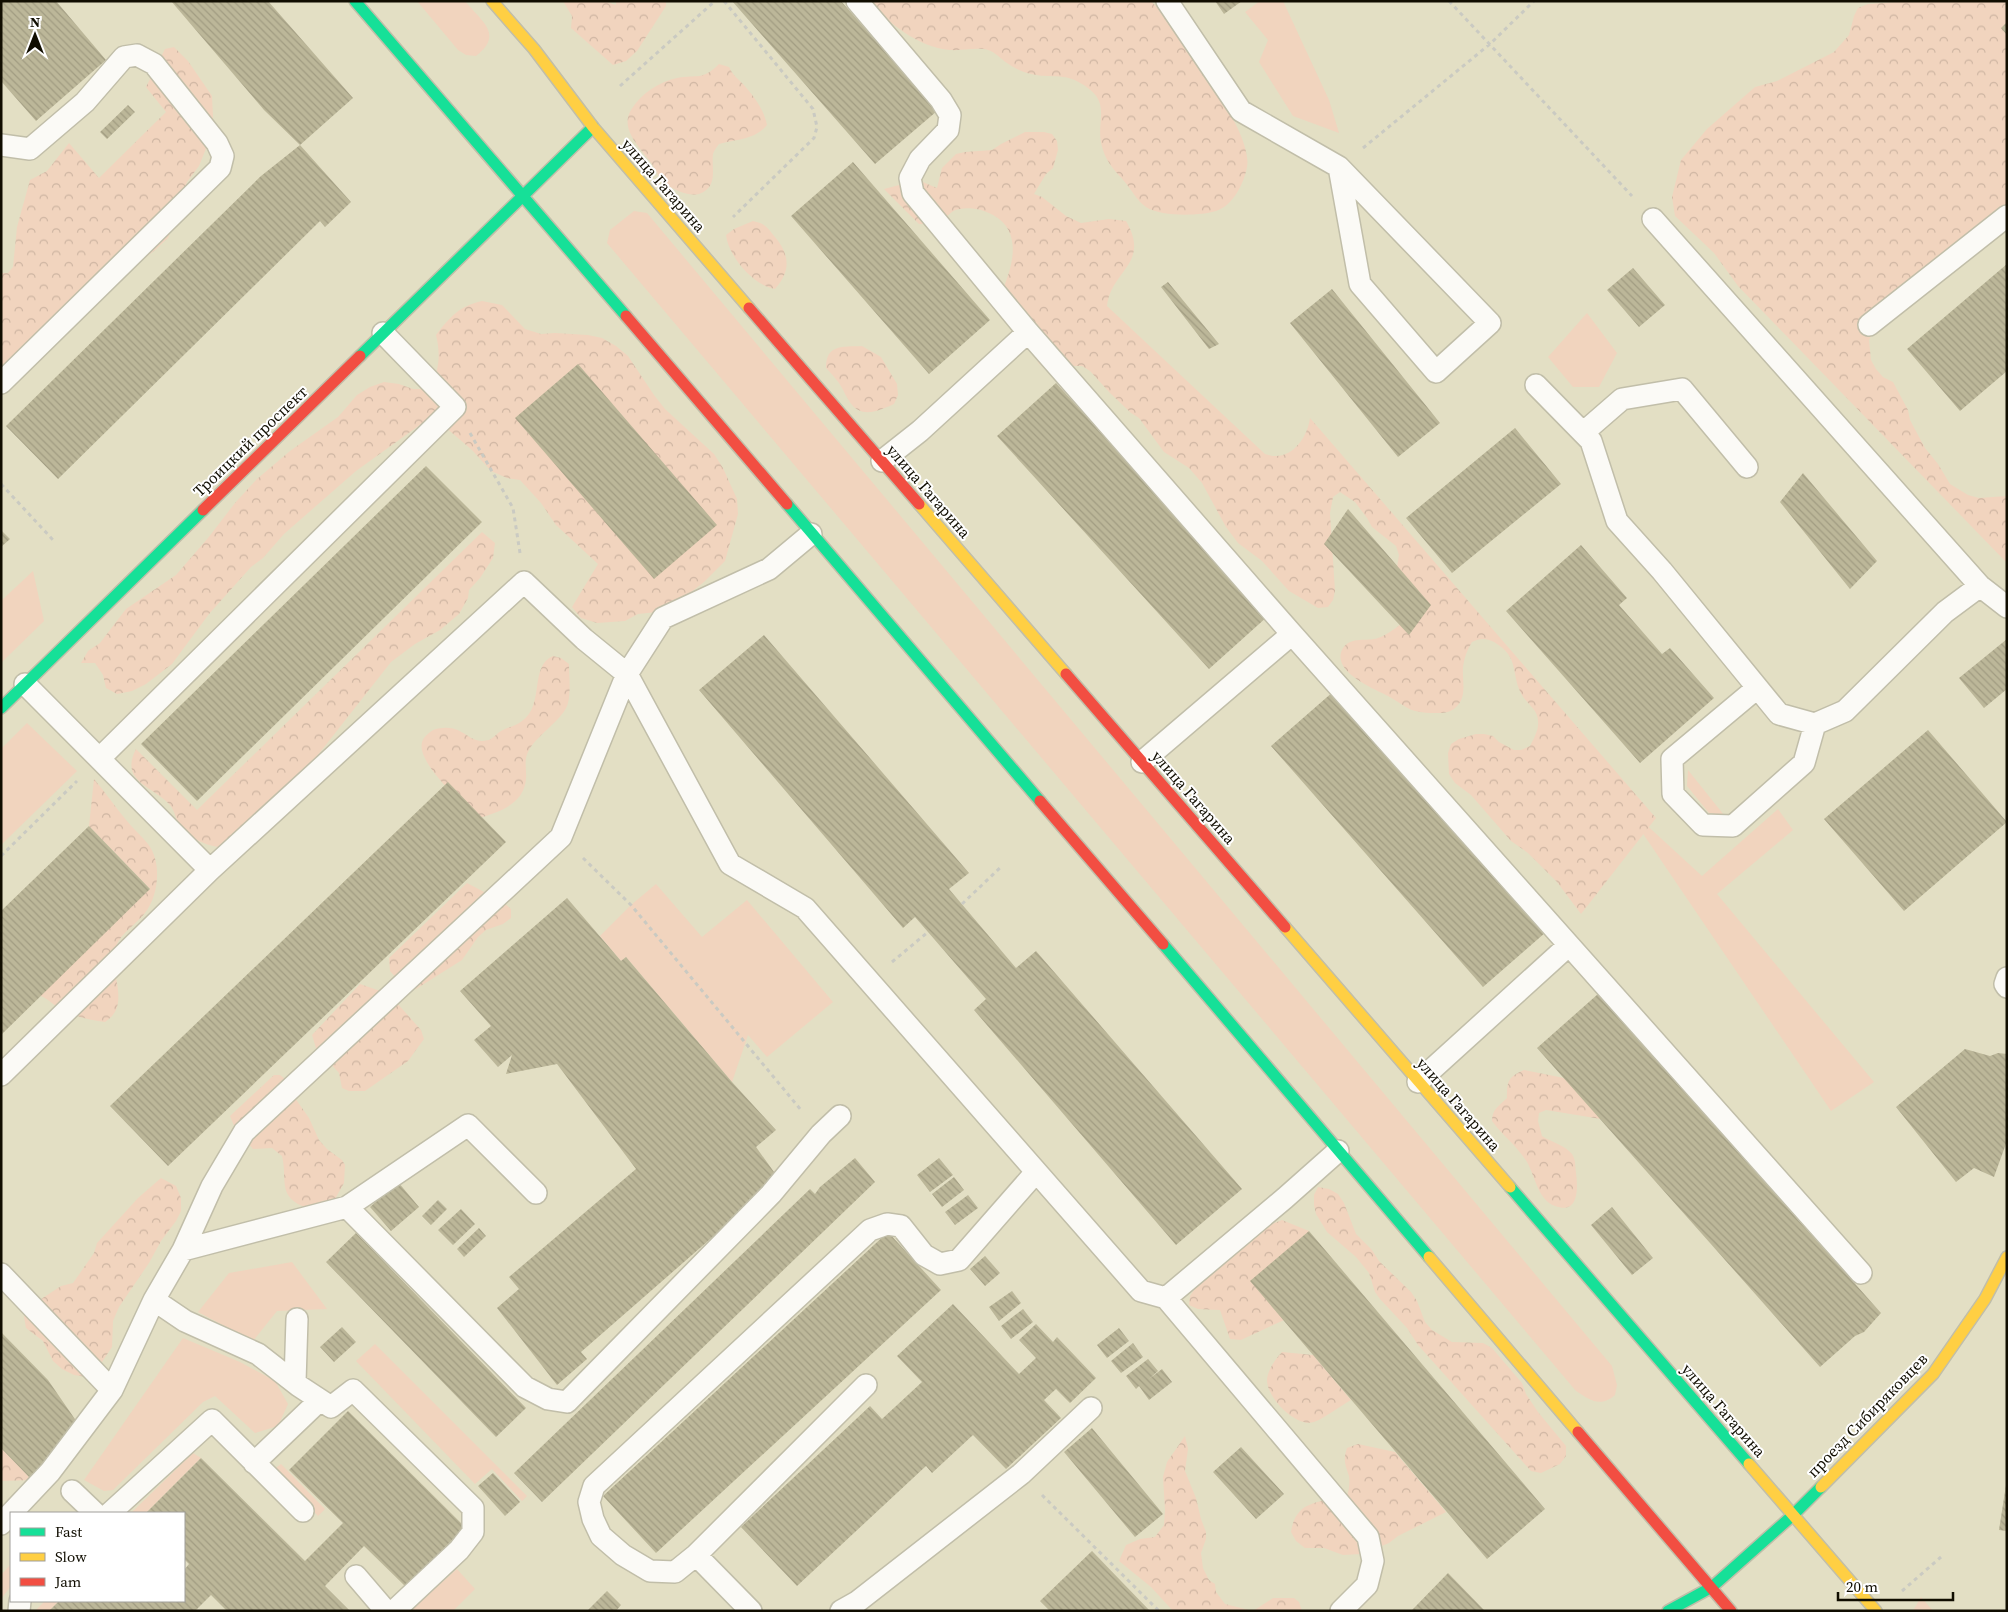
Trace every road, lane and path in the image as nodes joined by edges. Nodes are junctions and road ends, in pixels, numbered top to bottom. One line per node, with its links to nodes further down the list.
1 (355, 1): 14 (main road)
2 (492, 1): 11 (main road, улица Гагарина)
3 (715, 1): 10 (path)
4 (724, 1): 16 (path)
5 (857, 1): 19 (lane)
6 (1167, 1): 13 (lane)
7 (1450, 1): 9 (path)
8 (1534, 1): 9 (path)
9 (1490, 44): 13 (path); 17 (path)
10 (620, 86)
11 (593, 127): 14 (main road, Троицкий проспект); 25 (main road, улица Гагарина)
12 (1, 145): 21 (lane)
13 (1339, 167): 13 (lane)
14 (522, 196): 20 (main road, Троицкий проспект); 28 (main road)
15 (2007, 216): 18 (lane)
16 (733, 217)
17 (1653, 219): 31 (lane)
18 (1869, 325)
19 (1028, 332): 25 (lane); 33 (lane)
20 (383, 333): 23 (lane); 35 (main road, Троицкий проспект)
21 (1, 383)
22 (1536, 385): 24 (lane)
23 (455, 407): 30 (path); 39 (lane)
24 (1584, 432): 26 (lane); 36 (lane)
25 (882, 461): 40 (main road, улица Гагарина)
26 (1747, 467)
27 (1, 484): 29 (path)
28 (811, 534): 34 (lane); 55 (main road)
29 (54, 541)
30 (524, 582): 34 (lane); 44 (lane)
31 (1980, 586): 32 (lane); 38 (lane)
32 (2007, 607)
33 (1292, 634): 40 (lane); 47 (lane)
34 (627, 674): 41 (lane); 49 (lane)
35 (26, 684): 37 (main road, Троицкий проспект); 39 (lane)
36 (1757, 688): 38 (lane); 38 (lane)
37 (1, 708)
38 (1815, 724)
39 (100, 758): 42 (path); 44 (lane)
40 (1142, 762): 52 (main road, улица Гагарина)
41 (561, 837): 54 (path); 59 (lane)
42 (1, 856)
43 (1002, 866): 45 (path)
44 (210, 870): 51 (lane)
45 (962, 904)
46 (928, 932): 49 (path)
47 (1569, 945): 52 (lane); 61 (lane)
48 (2007, 978): 50 (lane)
49 (869, 981): 56 (lane)
50 (2007, 987)
51 (1, 1075)
52 (1418, 1082): 79 (main road, улица Гагарина)
53 (840, 1116): 54 (lane)
54 (821, 1134): 58 (lane)
55 (1338, 1151): 63 (lane); 84 (main road)
56 (1036, 1172): 63 (lane); 81 (lane)
57 (536, 1193): 58 (lane)
58 (347, 1207): 59 (lane)
59 (183, 1250): 64 (lane)
60 (2007, 1257): 79 (main road, проезд Сибиряковцев)
61 (1861, 1273)
62 (1, 1274): 68 (lane)
63 (1166, 1298): 92 (lane)
64 (154, 1300): 66 (lane); 68 (lane)
65 (297, 1319): 66 (lane)
66 (294, 1382): 69 (lane)
67 (866, 1385): 81 (lane)
68 (112, 1390): 75 (lane)
69 (320, 1400): 71 (lane); 88 (lane)
70 (1091, 1408): 72 (lane)
71 (254, 1463): 74 (lane); 77 (lane)
72 (1021, 1474): 90 (lane); 91 (path)
73 (72, 1491): 76 (lane)
74 (303, 1511)
75 (12, 1512)
76 (94, 1512)
77 (111, 1512)
78 (10, 1514): 80 (lane)
79 (1793, 1515): 84 (main road, проезд Сибиряковцев); 95 (main road, улица Гагарина)
80 (1, 1524)
81 (696, 1555): 89 (lane)
82 (1941, 1557): 85 (path)
83 (356, 1576): 87 (lane)
84 (1712, 1588): 86 (main road); 93 (main road); 94 (main road)
85 (1899, 1594)
86 (1702, 1603)
87 (386, 1611)
88 (394, 1611)
89 (751, 1611)
90 (841, 1611)
91 (1159, 1611)
92 (1341, 1611)
93 (1668, 1611)
94 (1731, 1611)
95 (1876, 1611)

